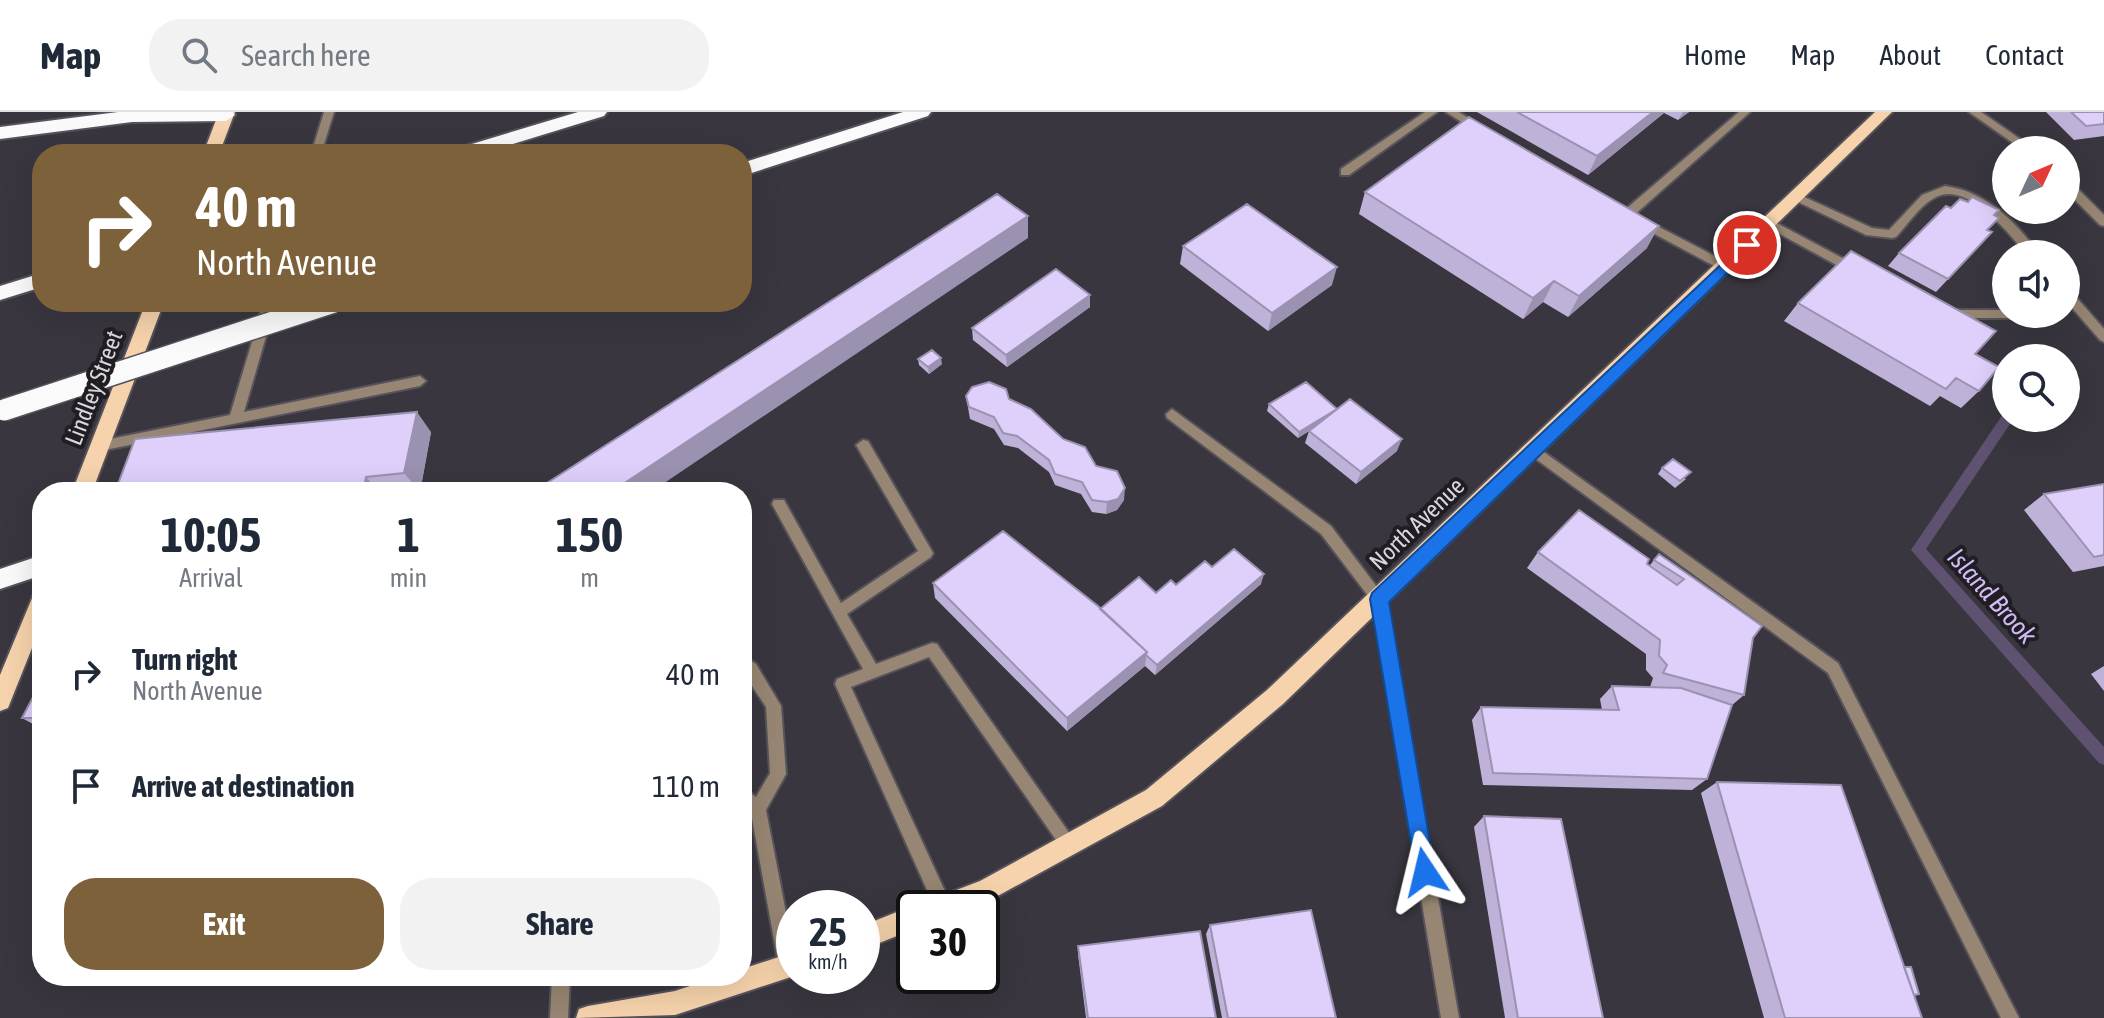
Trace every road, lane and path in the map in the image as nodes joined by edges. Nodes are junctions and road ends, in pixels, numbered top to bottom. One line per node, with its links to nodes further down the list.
1 (51, 112): 11 (highway)
2 (329, 112): 15 (street)
3 (598, 112): 16 (highway)
4 (922, 112): 17 (highway)
5 (1432, 112): 18 (street)
6 (1451, 112): 12 (street)
7 (1745, 112): 22 (street)
8 (1884, 112): 19 (main road, North Avenue)
9 (1974, 112): 13 (street)
10 (226, 113): 11 (highway); 14 (main road)
11 (2, 132)
12 (1486, 133)
13 (2010, 136)
14 (215, 144)
15 (319, 144)
16 (492, 144)
17 (752, 167)
18 (1345, 172)
19 (1796, 198): 24 (main road, North Avenue); 25 (street)
20 (2080, 198): 23 (street)
21 (1602, 200): 22 (street)
22 (1628, 214): 26 (street)
23 (2104, 222)
24 (1769, 223): 26 (main road, North Avenue); 27 (street)
25 (2021, 240)
26 (1724, 266): 43 (main road, North Avenue)
27 (1868, 276)
28 (32, 283): 29 (highway)
29 (7, 291)
30 (1938, 310): 35 (street)
31 (151, 312): 42 (main road, Lindley Street)
32 (267, 312): 40 (street)
33 (303, 312): 38 (highway, bridge)
34 (2080, 312): 36 (street)
35 (1992, 315)
36 (2104, 337)
37 (420, 381): 40 (street)
38 (2, 410)
39 (1172, 414): 48 (street)
40 (235, 419): 42 (street)
41 (863, 445): 49 (street)
42 (100, 446): 44 (main road, Lindley Street)
43 (1534, 450): 48 (main road, North Avenue); 68 (street)
44 (86, 482)
45 (779, 504): 49 (street)
46 (32, 568): 47 (highway)
47 (0, 579)
48 (1379, 599): 56 (main road, North Avenue); 67 (street)
49 (839, 612): 52 (street)
50 (32, 622): 53 (main road)
51 (752, 671): 55 (street)
52 (872, 672): 56 (street); 57 (street)
53 (0, 701)
54 (752, 804): 55 (street)
55 (758, 809): 59 (street)
56 (1069, 844): 58 (main road, North Avenue)
57 (933, 890)
58 (986, 890)
59 (776, 895)
60 (776, 972): 61 (main road)
61 (752, 981)
62 (561, 986): 65 (street)
63 (738, 986): 64 (main road)
64 (675, 1010): 66 (main road)
65 (559, 1018)
66 (588, 1018)
67 (1450, 1018)
68 (2010, 1018)

